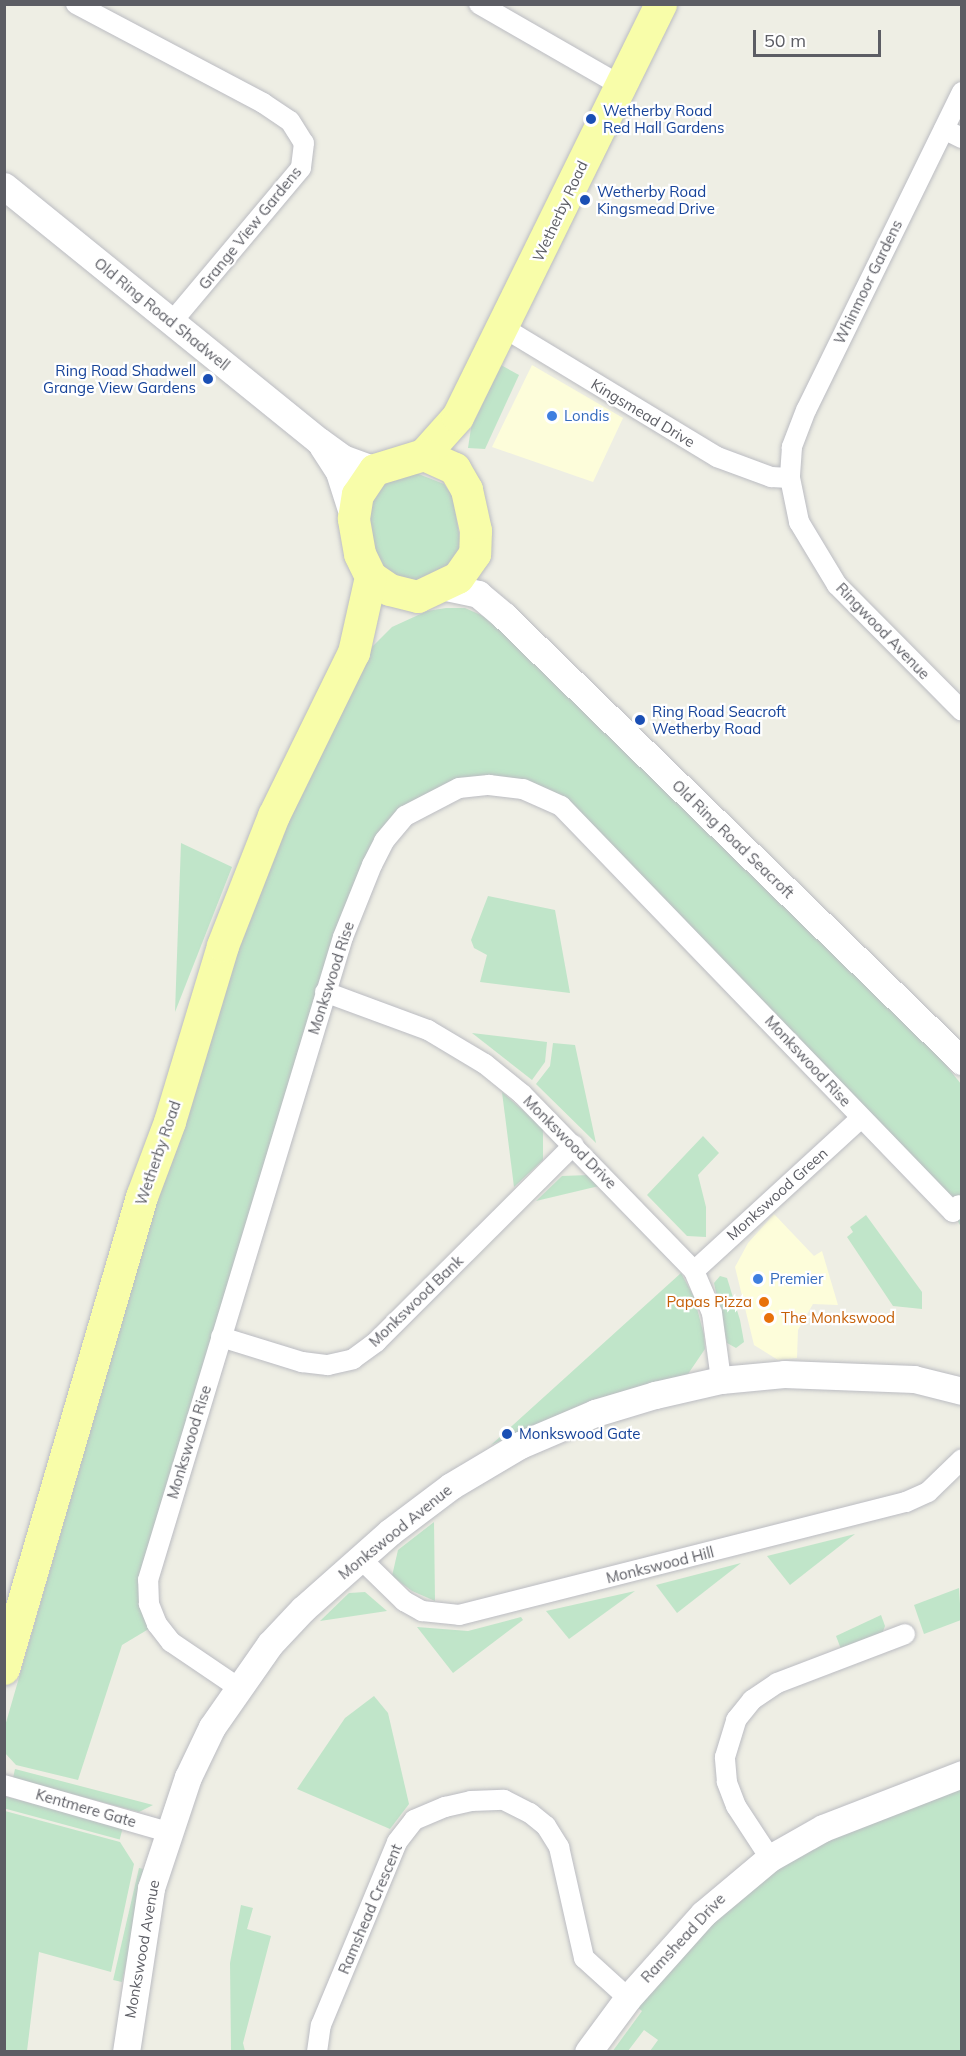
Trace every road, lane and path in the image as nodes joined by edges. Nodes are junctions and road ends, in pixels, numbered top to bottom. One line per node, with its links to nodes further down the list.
1 (76, 4): 9 (street, Grange View Gardens)
2 (479, 4): 4 (street)
3 (661, 4): 4 (main road, Wetherby Road)
4 (620, 85): 10 (main road, Wetherby Road)
5 (962, 92): 6 (street, Whinmoor Gardens)
6 (944, 129): 7 (street); 16 (street, Whinmoor Gardens)
7 (962, 138)
8 (4, 186): 9 (street, Old Ring Road Shadwell)
9 (172, 322): 12 (street, Old Ring Road Shadwell)
10 (504, 328): 11 (main road, Wetherby Road); 16 (street, Kingsmead Drive)
11 (458, 417): 13 (main road); 15 (main road)
12 (319, 441): 14 (street, Old Ring Road Shadwell); 17 (street, Old Ring Road Shadwell)
13 (424, 455): 14 (main road); 15 (main road)
14 (375, 470): 17 (main road)
15 (459, 476): 18 (main road)
16 (790, 478): 23 (street, Ringwood Avenue)
17 (354, 519): 19 (main road)
18 (476, 554): 20 (main road); 21 (street, Old Ring Road Seacroft)
19 (371, 577): 20 (main road); 22 (main road)
20 (432, 592): 21 (street, Old Ring Road Seacroft); 22 (main road)
21 (504, 616): 25 (street, Old Ring Road Seacroft)
22 (354, 653): 36 (main road, Wetherby Road)
23 (962, 711)
24 (325, 992): 26 (street, Monkswood Rise); 27 (street, Monkswood Drive); 30 (street, Monkswood Rise)
25 (962, 1061)
26 (861, 1118): 28 (street, Monkswood Rise); 29 (street, Monkswood Green)
27 (574, 1145): 29 (street, Monkswood Drive); 30 (street, Monkswood Bank)
28 (959, 1206)
29 (694, 1271): 31 (street, Monkswood Drive)
30 (221, 1337): 37 (street, Monkswood Rise)
31 (721, 1380): 32 (street, Monkswood Avenue); 34 (street, Monkswood Avenue)
32 (962, 1391)
33 (962, 1459): 34 (street, Monkswood Hill)
34 (360, 1558): 37 (street, Monkswood Avenue)
35 (905, 1634): 41 (street)
36 (4, 1669)
37 (238, 1688): 40 (street, Monkswood Avenue)
38 (962, 1774): 41 (street, Ramshead Drive)
39 (4, 1785): 40 (street, Kentmere Gate)
40 (168, 1832): 43 (street, Monkswood Avenue)
41 (770, 1858): 42 (street, Ramshead Drive)
42 (628, 1998): 44 (street, Ramshead Crescent); 45 (street, Ramshead Drive)
43 (126, 2052)
44 (317, 2052)
45 (588, 2052)

